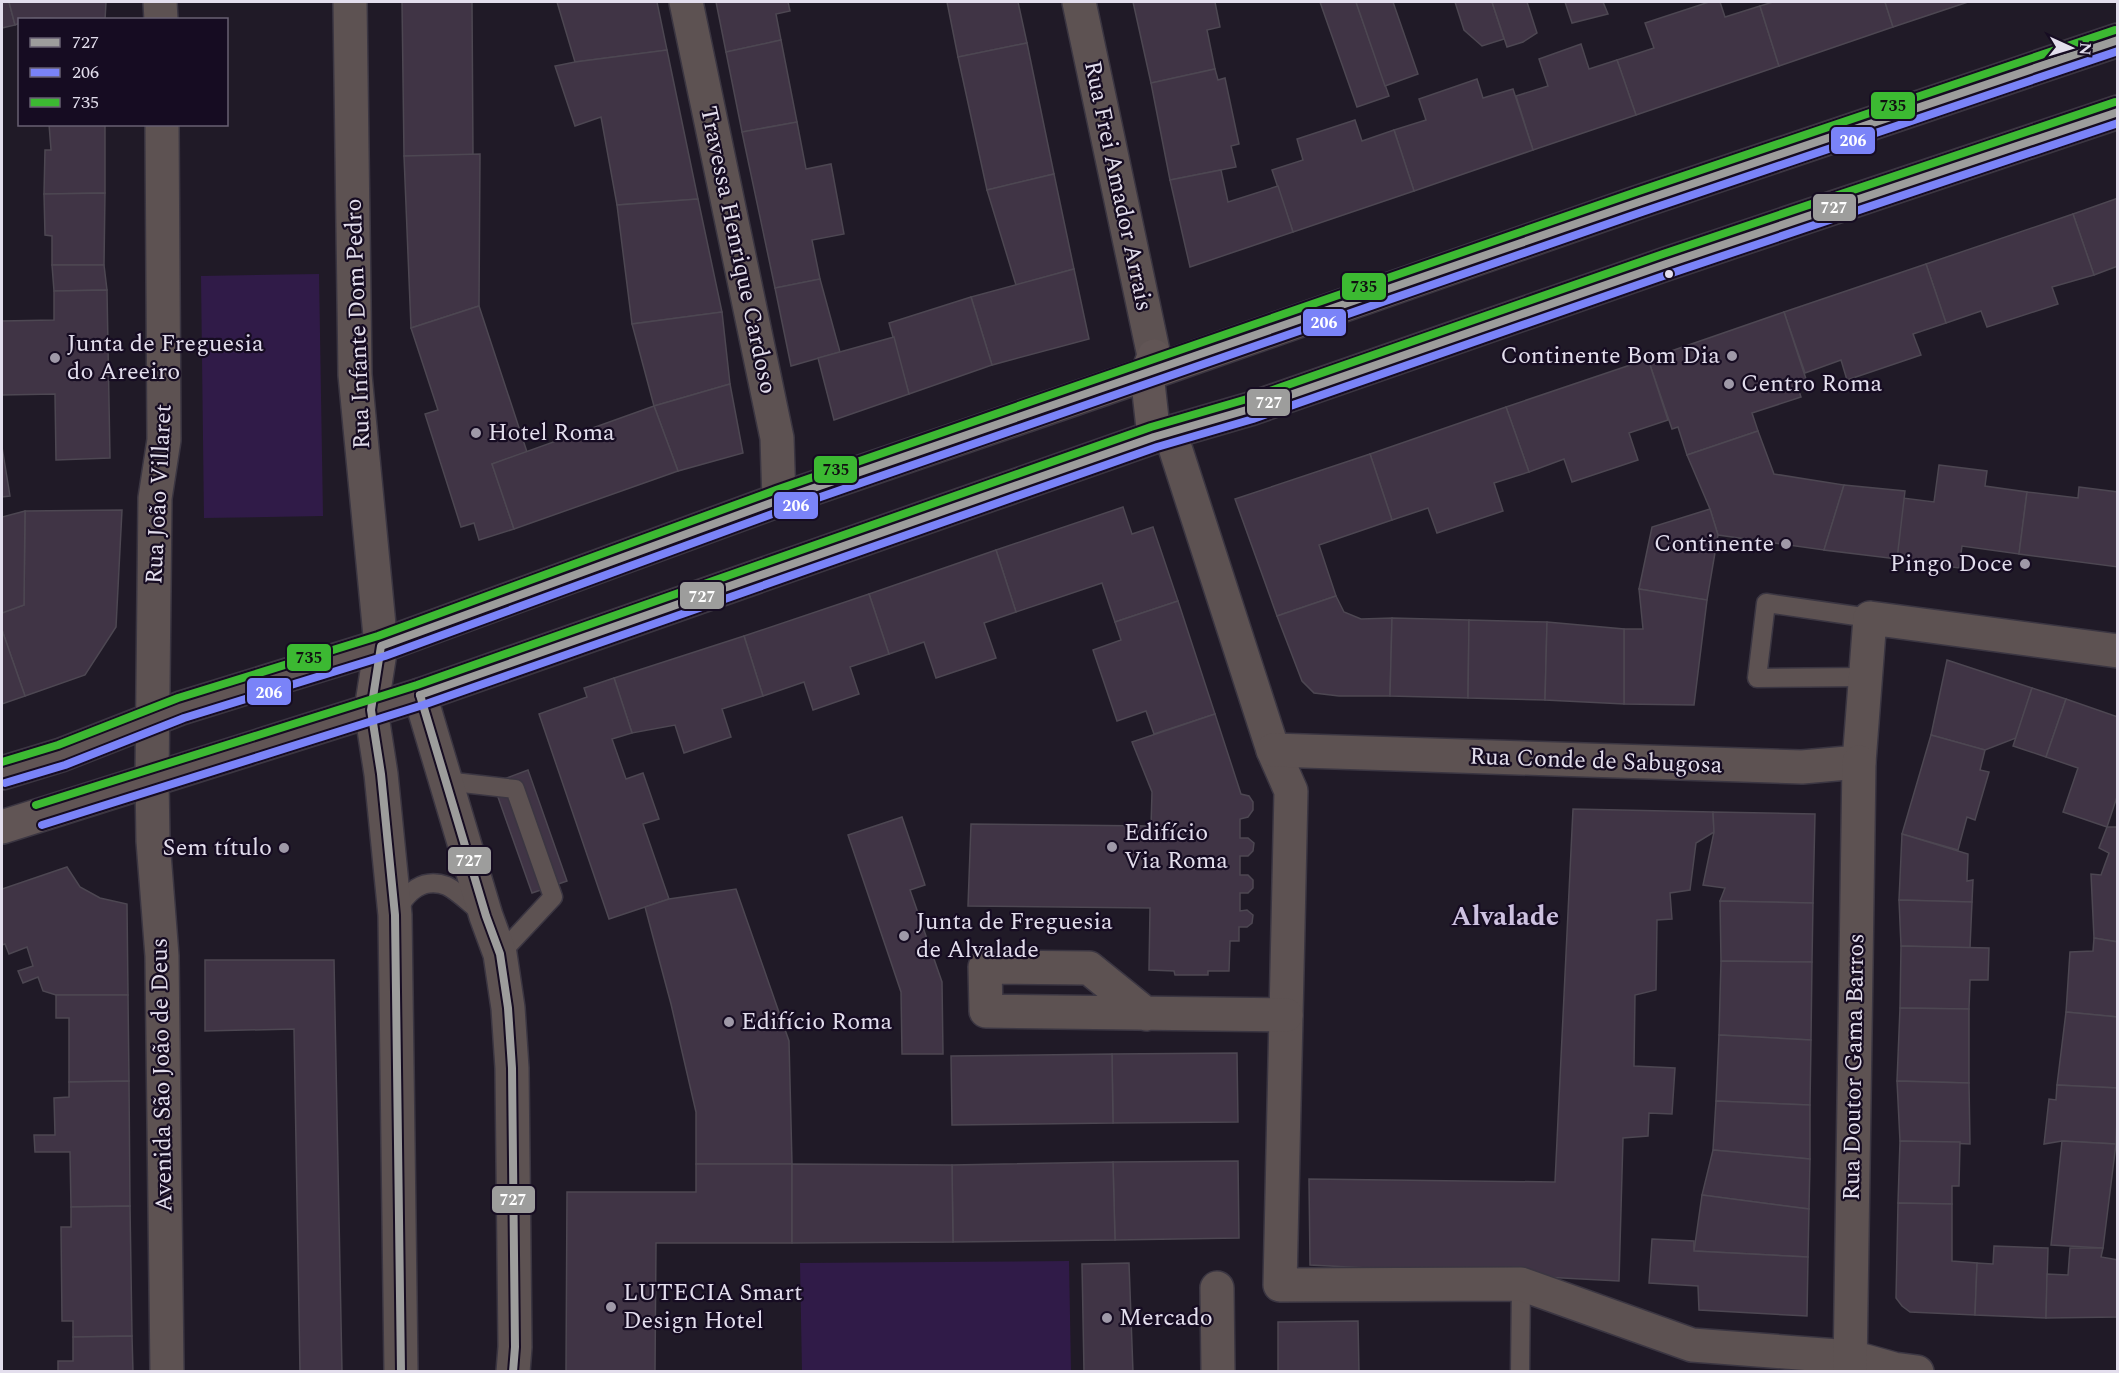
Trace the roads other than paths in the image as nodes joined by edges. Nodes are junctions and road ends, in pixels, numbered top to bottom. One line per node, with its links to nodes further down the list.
1 (160, 2): 5 (street)
2 (350, 2): 13 (street, Rua Infante Dom Pedro)
3 (686, 2): 11 (street, Travessa Henrique Cardoso)
4 (1079, 2): 9 (street, Rua Frei Amador Arrais)
5 (161, 18)
6 (2118, 40): 9 (main road)
7 (2118, 112): 10 (main road)
8 (162, 126): 18 (street, Rua João Villaret)
9 (1152, 367): 10 (main road); 11 (main road)
10 (1162, 435): 16 (main road); 19 (street)
11 (779, 500): 13 (main road)
12 (1870, 618): 14 (street); 15 (street); 15 (lane)
13 (381, 646): 16 (main road); 17 (main road); 18 (main road)
14 (2118, 651)
15 (1866, 676): 20 (street)
16 (420, 695): 17 (main road); 23 (street)
17 (371, 710): 22 (main road); 25 (street)
18 (153, 719): 21 (main road); 22 (street, Rua João Villaret)
19 (1273, 750): 20 (street, Rua Conde de Sabugosa); 29 (street)
20 (1859, 762): 32 (street, Rua Doutor Gama Barros)
21 (2, 773)
22 (152, 779): 24 (main road); 33 (street, Avenida São João de Deus)
23 (445, 781): 26 (street); 27 (lane)
24 (2, 827)
25 (395, 915): 26 (lane); 34 (street)
26 (486, 916): 27 (street)
27 (500, 954): 35 (street)
28 (1146, 1014): 29 (street)
29 (1286, 1015): 30 (street)
30 (1521, 1284): 32 (street); 37 (lane)
31 (1217, 1288): 36 (street)
32 (1850, 1364): 38 (street)
33 (167, 1371)
34 (401, 1371)
35 (513, 1371)
36 (1218, 1371)
37 (1520, 1371)
38 (1917, 1371)

